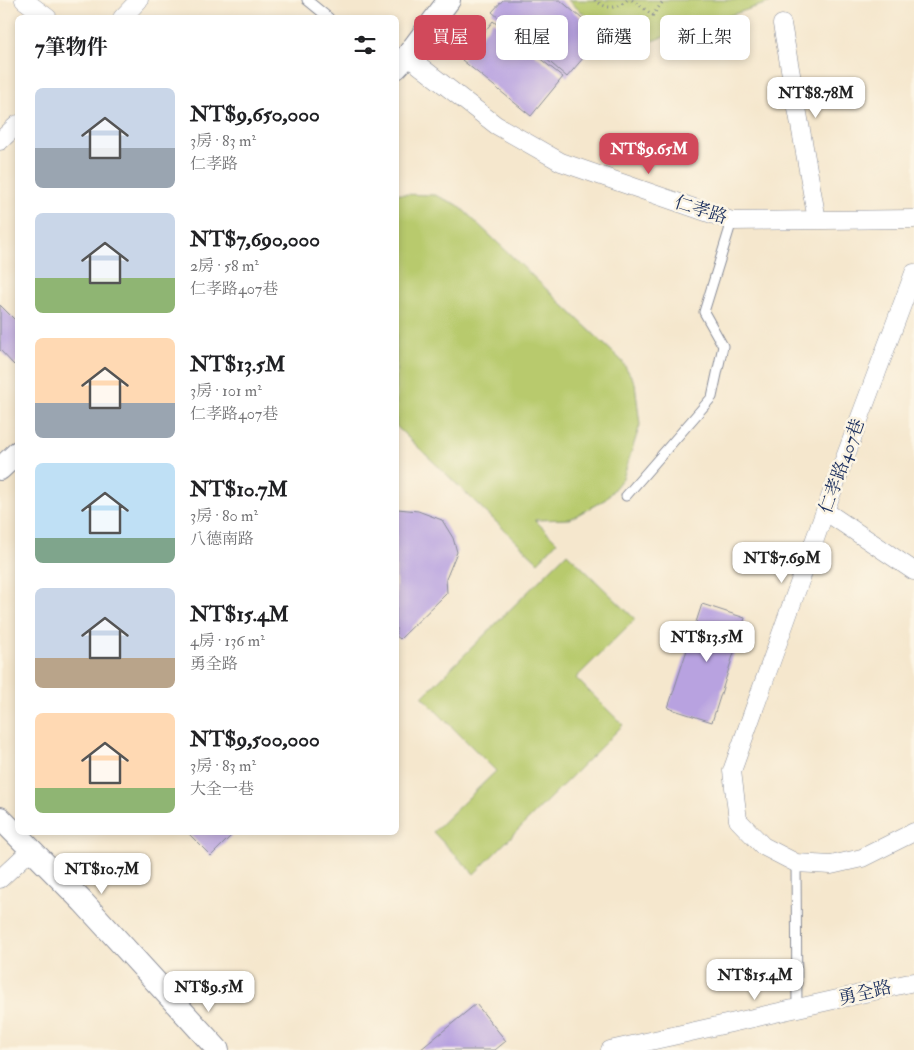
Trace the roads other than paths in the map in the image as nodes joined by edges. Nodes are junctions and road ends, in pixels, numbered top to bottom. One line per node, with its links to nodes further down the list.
1 (24, 0): 5 (street)
2 (139, 0): 6 (street)
3 (307, 0): 7 (lane)
4 (449, 0): 9 (street)
5 (44, 15)
6 (125, 15)
7 (324, 15)
8 (782, 24): 13 (street)
9 (400, 59): 14 (street, 仁孝路)
10 (15, 127): 11 (street)
11 (0, 141)
12 (914, 219): 13 (street, 仁孝路)
13 (817, 220): 14 (street, 仁孝路)
14 (732, 221): 18 (lane)
15 (914, 273): 19 (street, 仁孝路407巷)
16 (15, 455): 17 (street)
17 (0, 469)
18 (626, 496)
19 (826, 511): 20 (street); 26 (street, 仁孝路407巷)
20 (914, 570)
21 (0, 818): 23 (street)
22 (914, 832): 26 (street)
23 (15, 833)
24 (18, 835): 25 (street)
25 (32, 849): 27 (street); 30 (street)
26 (796, 863): 29 (lane)
27 (0, 880)
28 (914, 982): 29 (street, 勇全路)
29 (797, 1008): 31 (street, 勇全路)
30 (218, 1050)
31 (610, 1050)

